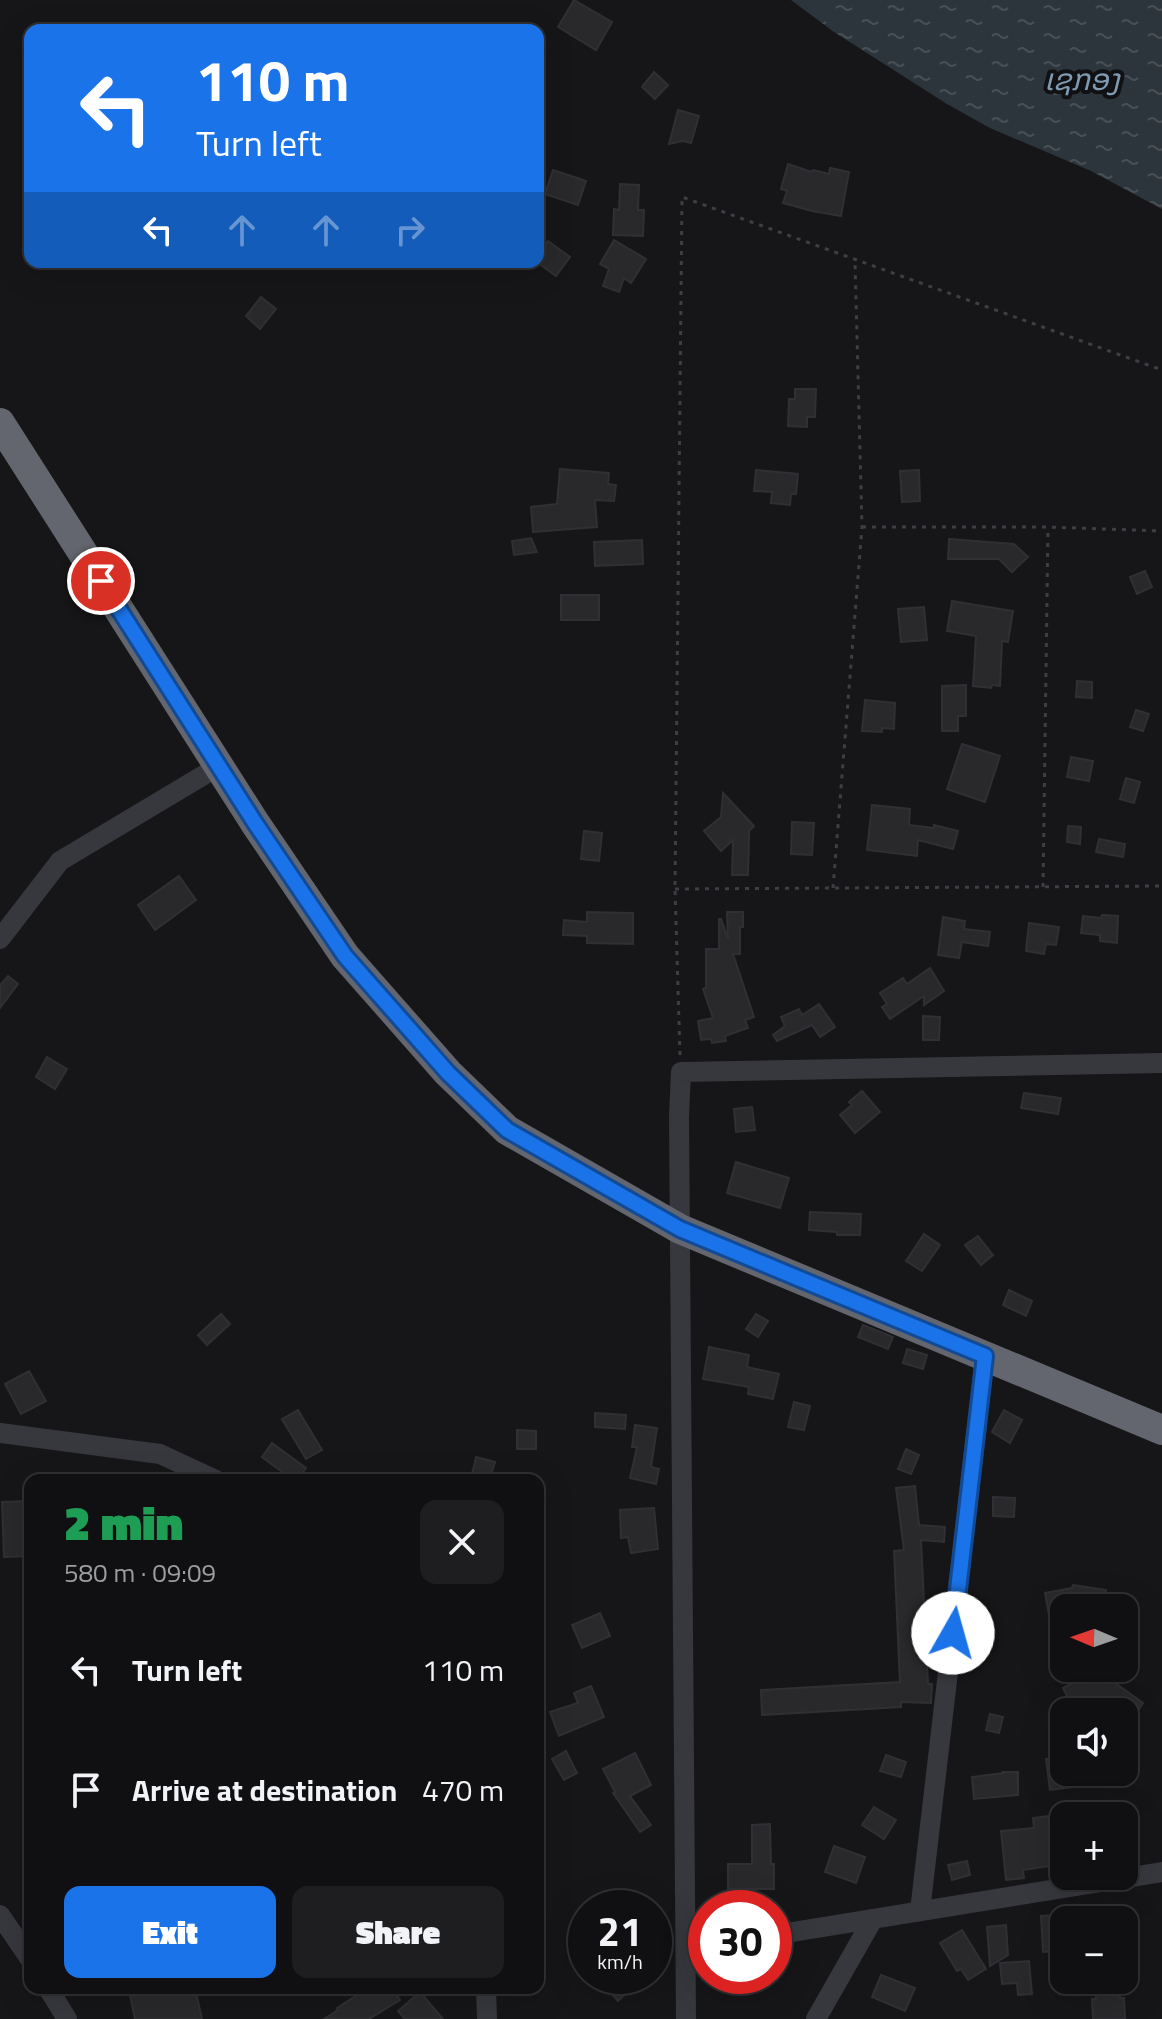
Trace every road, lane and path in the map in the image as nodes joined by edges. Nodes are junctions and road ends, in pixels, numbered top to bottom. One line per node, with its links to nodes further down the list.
1 (855, 260): 2 (path); 4 (path); 11 (path)
2 (1162, 370)
3 (0, 423): 7 (highway)
4 (862, 527): 5 (path); 10 (path)
5 (1048, 527): 6 (path); 9 (path)
6 (1162, 531)
7 (219, 766): 12 (street); 15 (highway)
8 (1162, 886): 9 (path)
9 (1043, 887): 10 (path)
10 (833, 888): 11 (path)
11 (675, 889): 14 (path)
12 (0, 939)
13 (1162, 1063): 14 (street)
14 (681, 1072): 15 (street)
15 (680, 1229): 16 (highway); 25 (street)
16 (985, 1356): 17 (highway); 21 (street)
17 (1162, 1430)
18 (0, 1433): 19 (street)
19 (203, 1474)
20 (1162, 1872): 21 (street)
21 (920, 1911): 23 (street)
22 (0, 1915): 27 (street)
23 (873, 1919): 24 (street); 33 (street)
24 (792, 1932)
25 (685, 1949): 26 (street); 32 (street)
26 (688, 1949)
27 (24, 1950)
28 (52, 1994): 30 (street)
29 (486, 1994): 31 (street)
30 (67, 2019)
31 (487, 2019)
32 (686, 2019)
33 (816, 2019)

